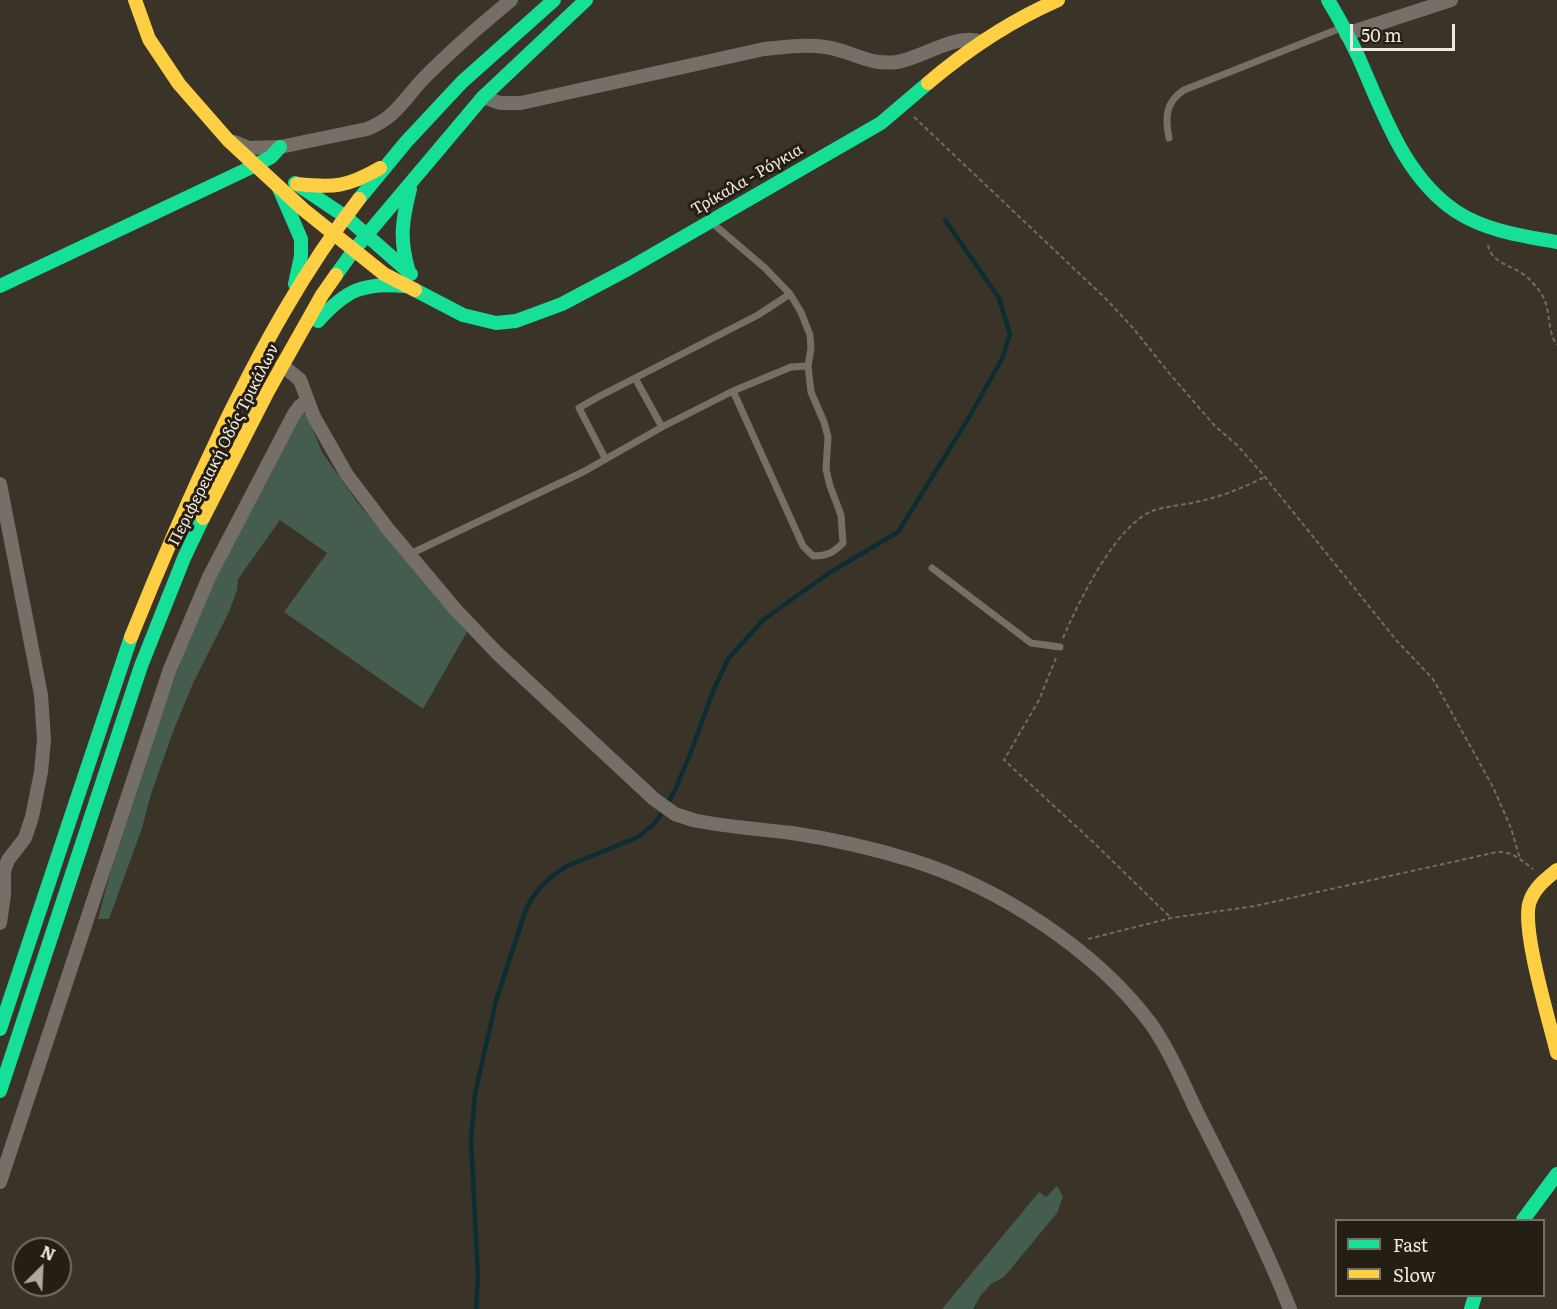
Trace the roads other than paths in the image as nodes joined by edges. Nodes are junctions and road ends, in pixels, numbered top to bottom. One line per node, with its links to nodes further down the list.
1 (135, 0): 12 (main road, Τρίκαλα - Ρόγκια)
2 (511, 0): 13 (street)
3 (554, 0): 14 (main road, Περιφερειακή Οδός Τρικάλων)
4 (586, 0): 10 (main road, Περιφερειακή Οδός Τρικάλων)
5 (1058, 0): 9 (main road, Τρίκαλα - Ρόγκια)
6 (1328, 0): 8 (main road)
7 (1451, 0): 8 (street)
8 (1345, 30): 11 (lane); 23 (main road)
9 (981, 42): 10 (street); 20 (main road, Τρίκαλα - Ρόγκια)
10 (483, 97): 17 (main road, Περιφερειακή Οδός Τρικάλων)
11 (1169, 138)
12 (228, 140): 13 (street); 15 (main road, Τρίκαλα - Ρόγκια)
13 (280, 147): 15 (main road)
14 (389, 163): 18 (main road); 19 (main road, Περιφερειακή Οδός Τρικάλων)
15 (256, 165): 16 (main road, Τρίκαλα - Ρόγκια); 26 (main road)
16 (274, 181): 18 (main road, Τρίκαλα - Ρόγκια); 22 (main road, Τρίκαλα - Ρόγκια); 29 (main road)
17 (412, 183): 21 (main road, Περιφερειακή Οδός Τρικάλων); 25 (main road)
18 (297, 184): 19 (main road, Τρίκαλα - Ρόγκια)
19 (346, 218): 21 (main road, Τρίκαλα - Ρόγκια); 22 (main road, Περιφερειακή Οδός Τρικάλων)
20 (709, 221): 28 (lane); 30 (main road, Τρίκαλα - Ρόγκια)
21 (367, 234): 24 (main road, Περιφερειακή Οδός Τρικάλων); 25 (main road, Τρίκαλα - Ρόγκια)
22 (334, 235): 24 (main road, Τρίκαλα - Ρόγκια); 29 (main road, Περιφερειακή Οδός Τρικάλων)
23 (1557, 242)
24 (354, 250): 27 (main road, Τρίκαλα - Ρόγκια); 31 (main road, Περιφερειακή Οδός Τρικάλων)
25 (409, 272): 30 (main road, Τρίκαλα - Ρόγκια)
26 (0, 286)
27 (405, 286): 30 (main road, Τρίκαλα - Ρόγκια); 31 (main road)
28 (790, 294): 32 (lane); 33 (lane)
29 (292, 297): 44 (main road, Περιφερειακή Οδός Τρικάλων)
30 (430, 298)
31 (285, 360): 35 (street); 46 (main road, Περιφερειακή Οδός Τρικάλων)
32 (808, 366): 34 (lane); 34 (lane)
33 (635, 378): 36 (lane); 37 (lane)
34 (733, 391): 36 (lane)
35 (308, 401): 39 (street); 48 (street)
36 (662, 427): 37 (lane)
37 (606, 458): 39 (lane)
38 (0, 484): 43 (street)
39 (410, 554): 50 (street)
40 (932, 568): 41 (lane)
41 (1060, 647)
42 (1557, 870): 45 (main road)
43 (0, 922)
44 (0, 1029)
45 (1557, 1053)
46 (0, 1091)
47 (1557, 1174): 49 (main road)
48 (0, 1182)
49 (1524, 1219)
50 (1290, 1309)

